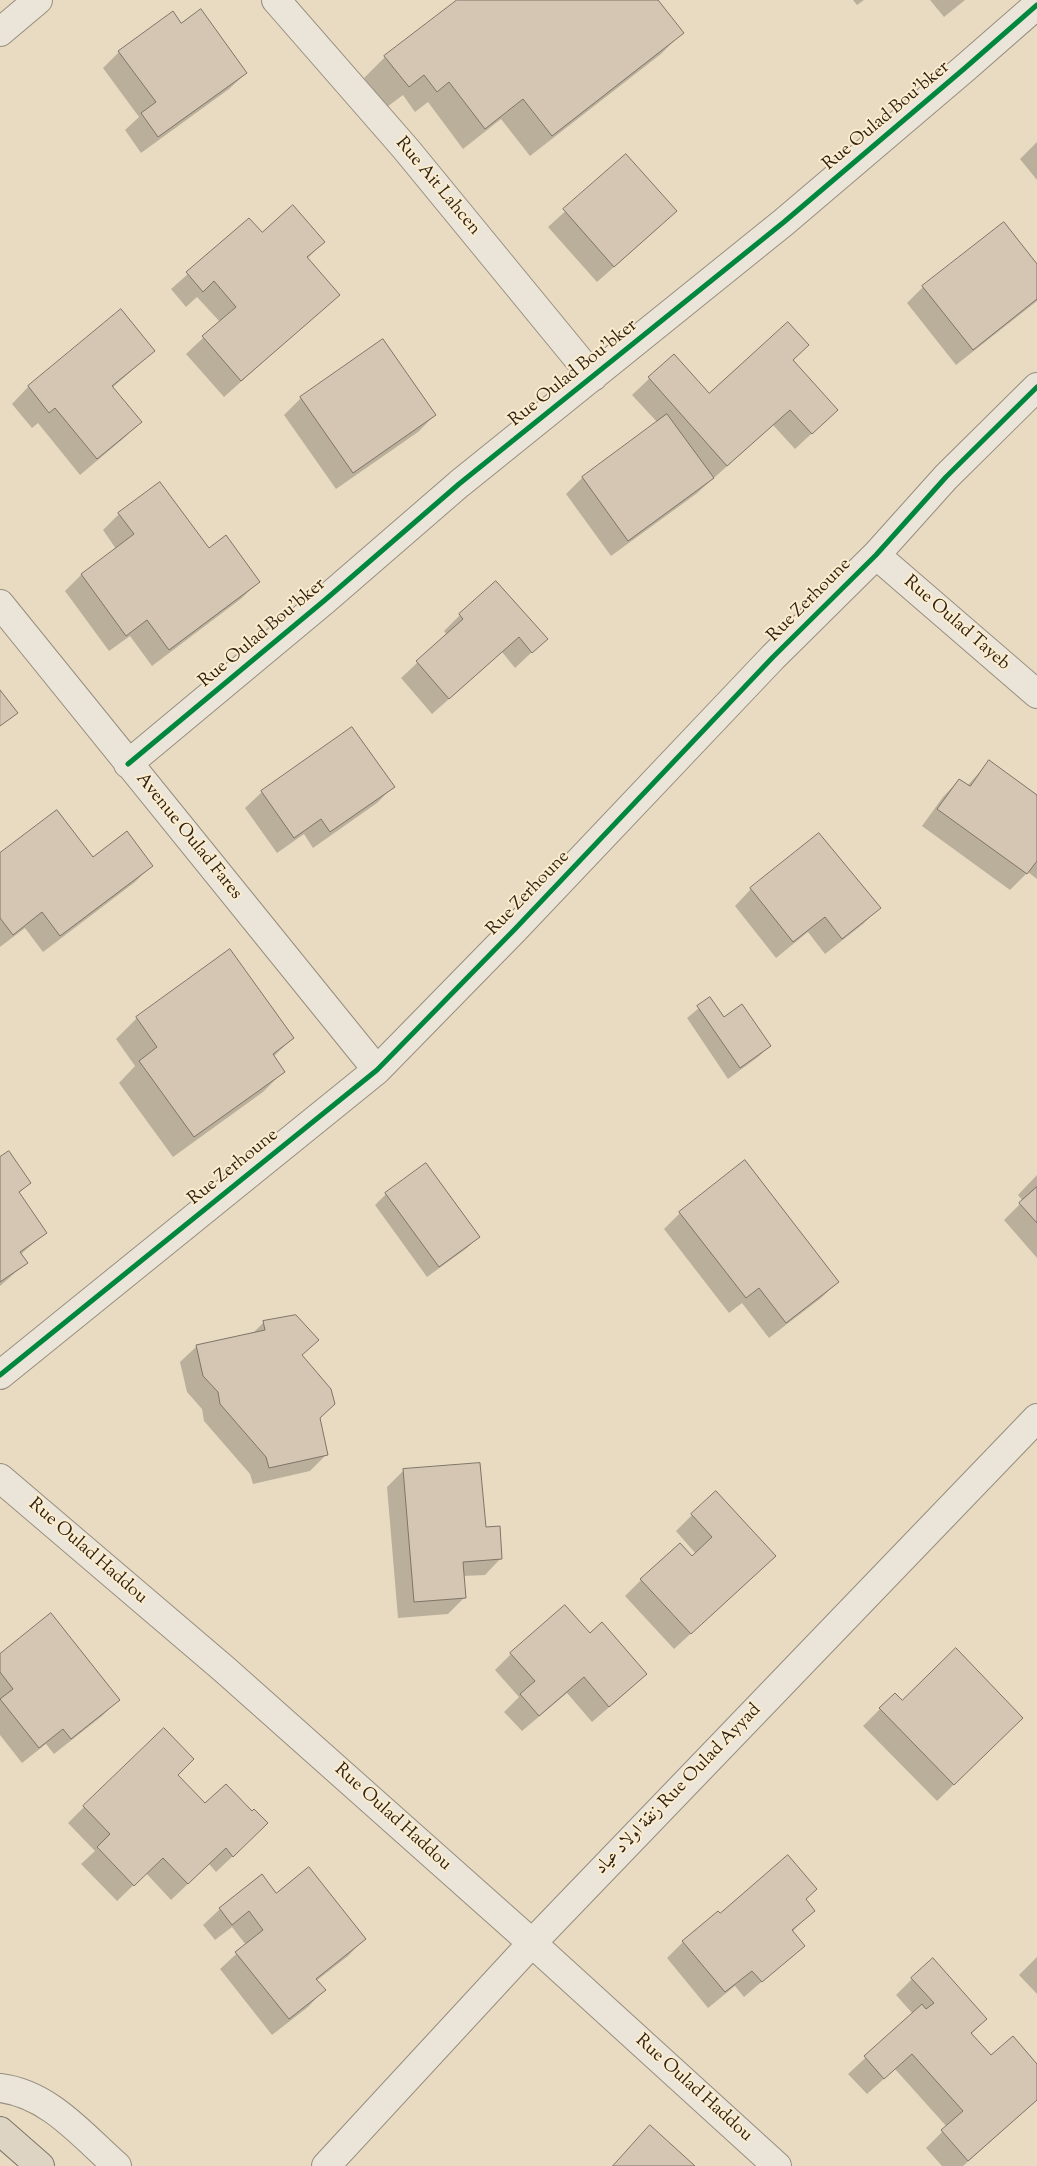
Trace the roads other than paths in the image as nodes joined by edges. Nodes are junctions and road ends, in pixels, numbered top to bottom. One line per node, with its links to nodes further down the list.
1 (38, 0): 4 (street)
2 (276, 0): 5 (street, Rue Ait Lahcen)
3 (1037, 5): 5 (street, Rue Oulad Bou'bker)
4 (0, 32)
5 (593, 377): 10 (street, Rue Oulad Bou'bker)
6 (1037, 387): 7 (street, Rue Zerhoune)
7 (876, 555): 9 (street, Rue Oulad Tayeb); 11 (street, Rue Zerhoune)
8 (0, 604): 10 (street, Avenue Oulad Fares)
9 (1037, 694)
10 (128, 764): 11 (street, Avenue Oulad Fares)
11 (377, 1070): 12 (street, Rue Zerhoune)
12 (0, 1375)
13 (1037, 1418): 15 (street, زنقة اولاد عياد Rue Oulad Ayyad)
14 (0, 1478): 15 (street, Rue Oulad Haddou)
15 (532, 1943): 20 (street, زنقة اولاد عياد Rue Oulad Ayyad); 21 (street, Rue Oulad Haddou)
16 (0, 2088): 19 (street)
17 (0, 2131): 18 (highway)
18 (40, 2166)
19 (117, 2166)
20 (326, 2166)
21 (777, 2166)

